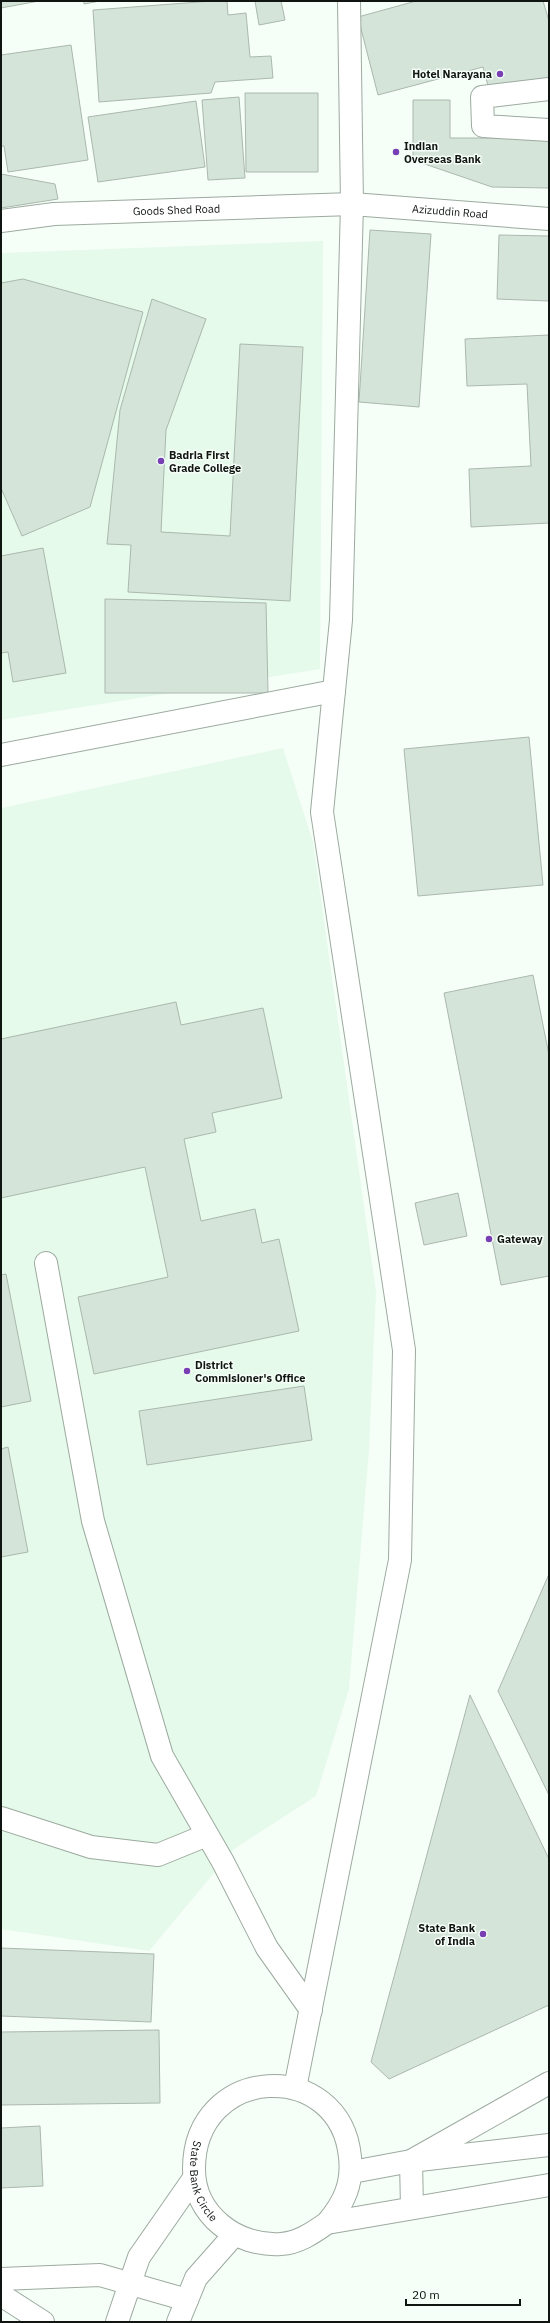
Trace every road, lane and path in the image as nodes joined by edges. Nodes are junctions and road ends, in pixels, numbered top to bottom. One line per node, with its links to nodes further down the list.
1 (349, 1): 4 (street)
2 (549, 89): 3 (street)
3 (549, 130)
4 (352, 204): 5 (street, Azizuddin Road); 6 (street, Goods Shed Road); 7 (street)
5 (549, 219)
6 (1, 221)
7 (334, 692): 8 (street); 12 (street)
8 (1, 755)
9 (46, 1263): 11 (street)
10 (1, 1818): 11 (street)
11 (207, 1835): 12 (street)
12 (311, 2010): 14 (street)
13 (549, 2083): 16 (street)
14 (295, 2088): 17 (street, State Bank Circle); 18 (street, State Bank Circle)
15 (549, 2145): 16 (street)
16 (411, 2161): 17 (street); 20 (street)
17 (352, 2172): 21 (street, State Bank Circle)
18 (194, 2178): 22 (street, State Bank Circle); 24 (street)
19 (549, 2185): 20 (street)
20 (412, 2208): 21 (street)
21 (327, 2223): 22 (street, State Bank Circle)
22 (234, 2235): 26 (street)
23 (1, 2279): 24 (street)
24 (130, 2284): 26 (street); 28 (street)
25 (1, 2295): 27 (street)
26 (187, 2300): 29 (street)
27 (43, 2322)
28 (117, 2322)
29 (178, 2322)

